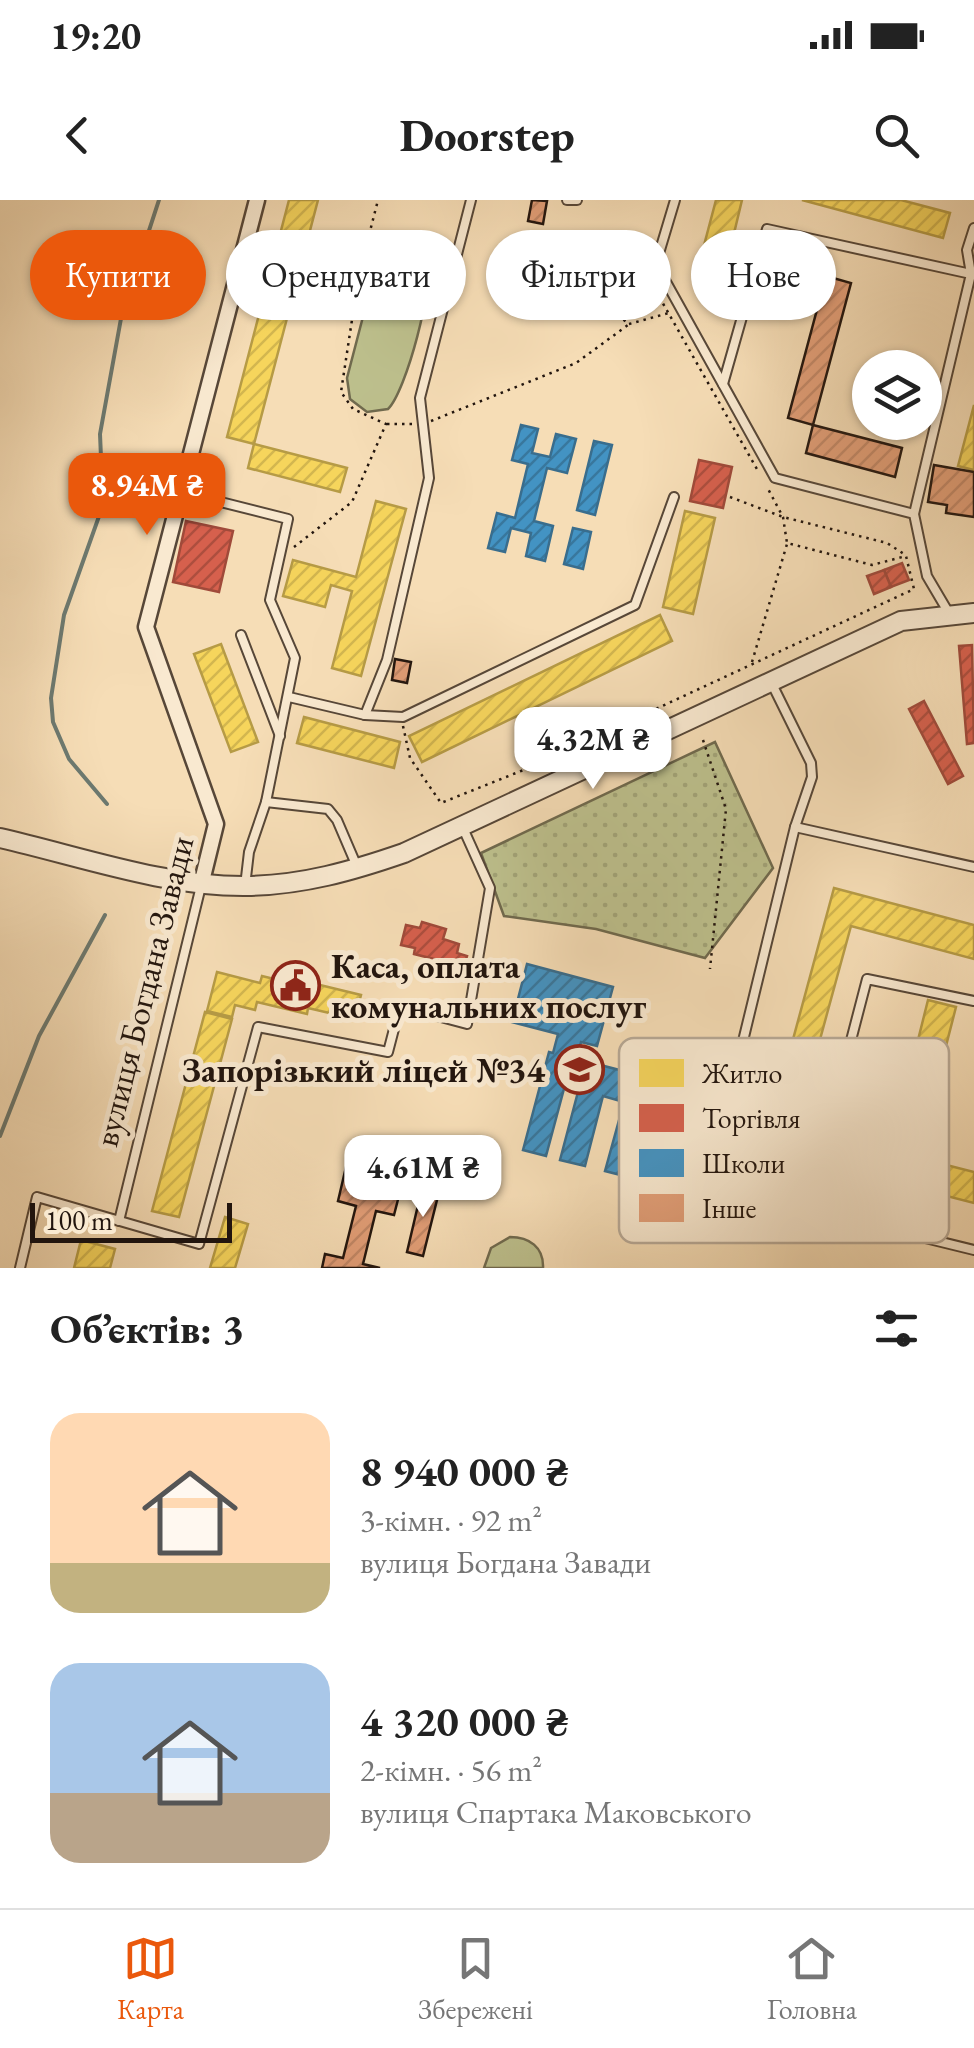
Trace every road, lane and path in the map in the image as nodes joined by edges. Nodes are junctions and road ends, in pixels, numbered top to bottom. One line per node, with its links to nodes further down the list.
1 (257, 200): 16 (street, вулиця Богдана Завади)
2 (378, 200): 14 (path)
3 (471, 200): 15 (lane)
4 (567, 200): 5 (lane)
5 (577, 200)
6 (675, 200): 13 (lane)
7 (974, 228): 8 (lane)
8 (971, 274): 13 (lane); 19 (lane)
9 (671, 317): 20 (path)
10 (625, 320): 12 (path)
11 (643, 320): 12 (path)
12 (628, 324): 15 (path)
13 (723, 384): 19 (lane)
14 (386, 424): 15 (path); 22 (path)
15 (423, 424): 30 (lane)
16 (182, 492): 29 (lane); 40 (street, вулиця Богдана Завади)
17 (674, 498): 31 (lane)
18 (730, 498): 20 (path)
19 (914, 514): 25 (lane)
20 (783, 518): 21 (path); 23 (path)
21 (787, 543): 23 (path); 27 (path)
22 (289, 551)
23 (906, 556): 27 (path)
24 (974, 613): 25 (street)
25 (950, 616): 28 (street)
26 (241, 636): 32 (lane)
27 (752, 664): 31 (path)
28 (772, 682): 35 (street); 36 (lane)
29 (290, 697): 30 (lane); 32 (lane)
30 (366, 715): 31 (lane)
31 (403, 717)
32 (280, 736): 34 (lane)
33 (703, 740): 42 (path)
34 (266, 802): 39 (lane); 41 (lane)
35 (462, 826): 39 (street); 46 (lane)
36 (795, 827): 38 (lane); 44 (lane)
37 (0, 838): 40 (street)
38 (974, 867)
39 (358, 869): 41 (street)
40 (202, 881): 41 (street); 46 (lane, вулиця Богдана Завади)
41 (245, 886)
42 (710, 970)
43 (974, 1001): 45 (lane)
44 (743, 1038)
45 (852, 1038)
46 (119, 1221): 49 (lane)
47 (945, 1243): 48 (lane)
48 (974, 1250)
49 (20, 1268)

